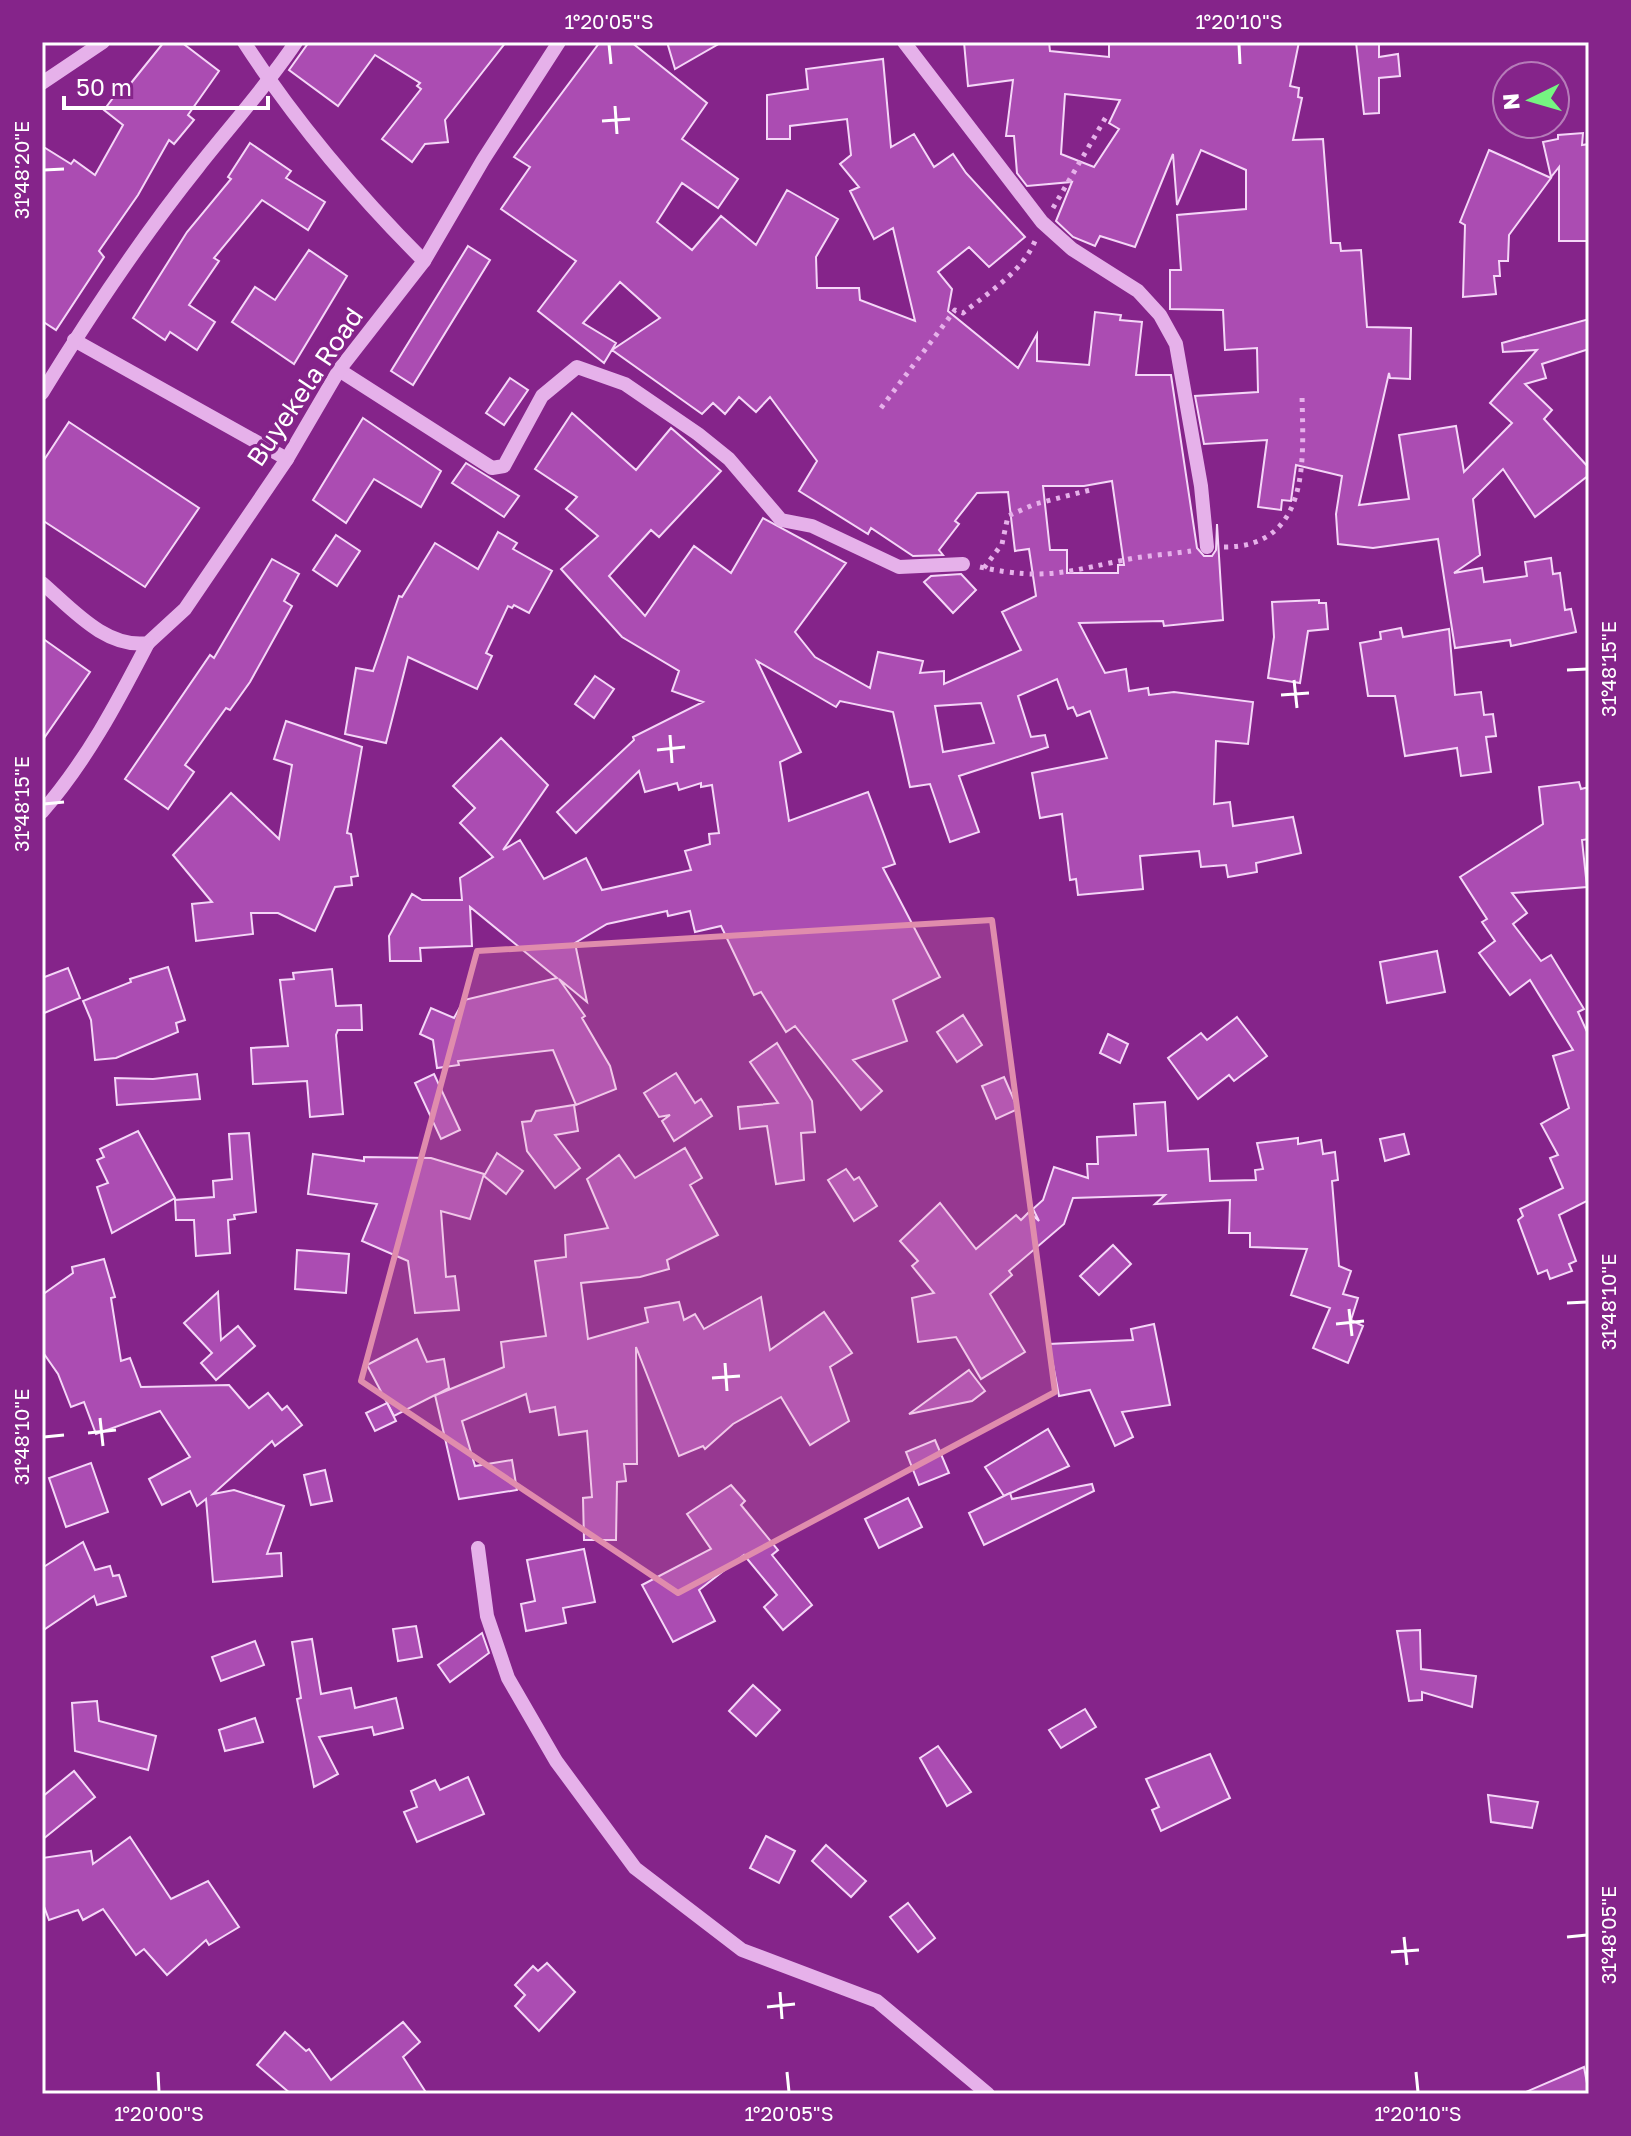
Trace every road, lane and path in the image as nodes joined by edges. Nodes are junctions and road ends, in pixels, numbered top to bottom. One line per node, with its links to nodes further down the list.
1 (103, 42): 7 (street)
2 (244, 42): 6 (street)
3 (296, 42): 6 (street)
4 (559, 42): 10 (street, Buyekela Road)
5 (904, 42): 9 (street)
6 (270, 82): 10 (street); 11 (street)
7 (42, 83)
8 (1106, 117): 9 (path)
9 (1042, 222): 15 (path); 18 (street)
10 (424, 261): 12 (street, Buyekela Road)
11 (74, 340): 13 (street); 16 (street)
12 (339, 370): 16 (street, Buyekela Road); 19 (street)
13 (42, 393)
14 (1302, 394): 18 (path)
15 (881, 408)
16 (287, 459): 22 (street, Buyekela Road)
17 (1090, 490): 20 (path)
18 (1207, 547): 20 (path)
19 (963, 564): 20 (path)
20 (984, 568)
21 (42, 583): 22 (street)
22 (148, 643): 23 (street)
23 (42, 812)
24 (478, 1548): 25 (street)
25 (988, 2094)

